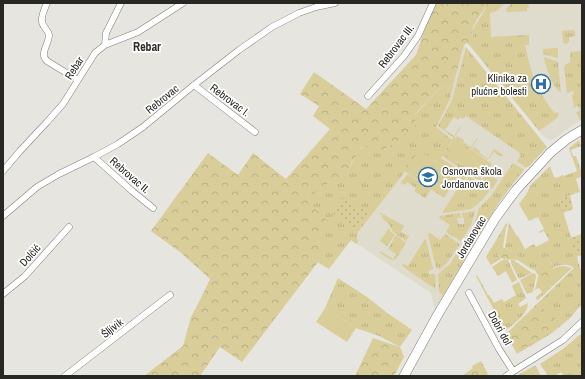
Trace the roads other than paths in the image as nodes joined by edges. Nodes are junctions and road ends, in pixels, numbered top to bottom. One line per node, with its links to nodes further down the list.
1 (47, 3): 7 (street)
2 (121, 3): 6 (street)
3 (183, 3): 6 (street, Rebar)
4 (335, 3): 8 (street, Rebrovac)
5 (433, 3): 9 (street, Rebrovac III.)
6 (105, 44): 7 (street, Rebar)
7 (78, 80): 13 (street, Rebar)
8 (194, 85): 11 (street, Rebrovac I.); 12 (street, Rebrovac)
9 (368, 96)
10 (582, 130): 23 (main road, Jordanovac)
11 (255, 132)
12 (94, 157): 14 (street, Rebrovac II.); 15 (street, Rebrovac)
13 (3, 171)
14 (153, 208)
15 (3, 216)
16 (69, 227): 17 (street, Dolčić)
17 (3, 294)
18 (469, 294): 21 (street, Dobri dol)
19 (170, 295): 22 (street, Šljivik)
20 (582, 322): 21 (street)
21 (513, 372): 24 (street)
22 (66, 376)
23 (404, 376)
24 (506, 376)

